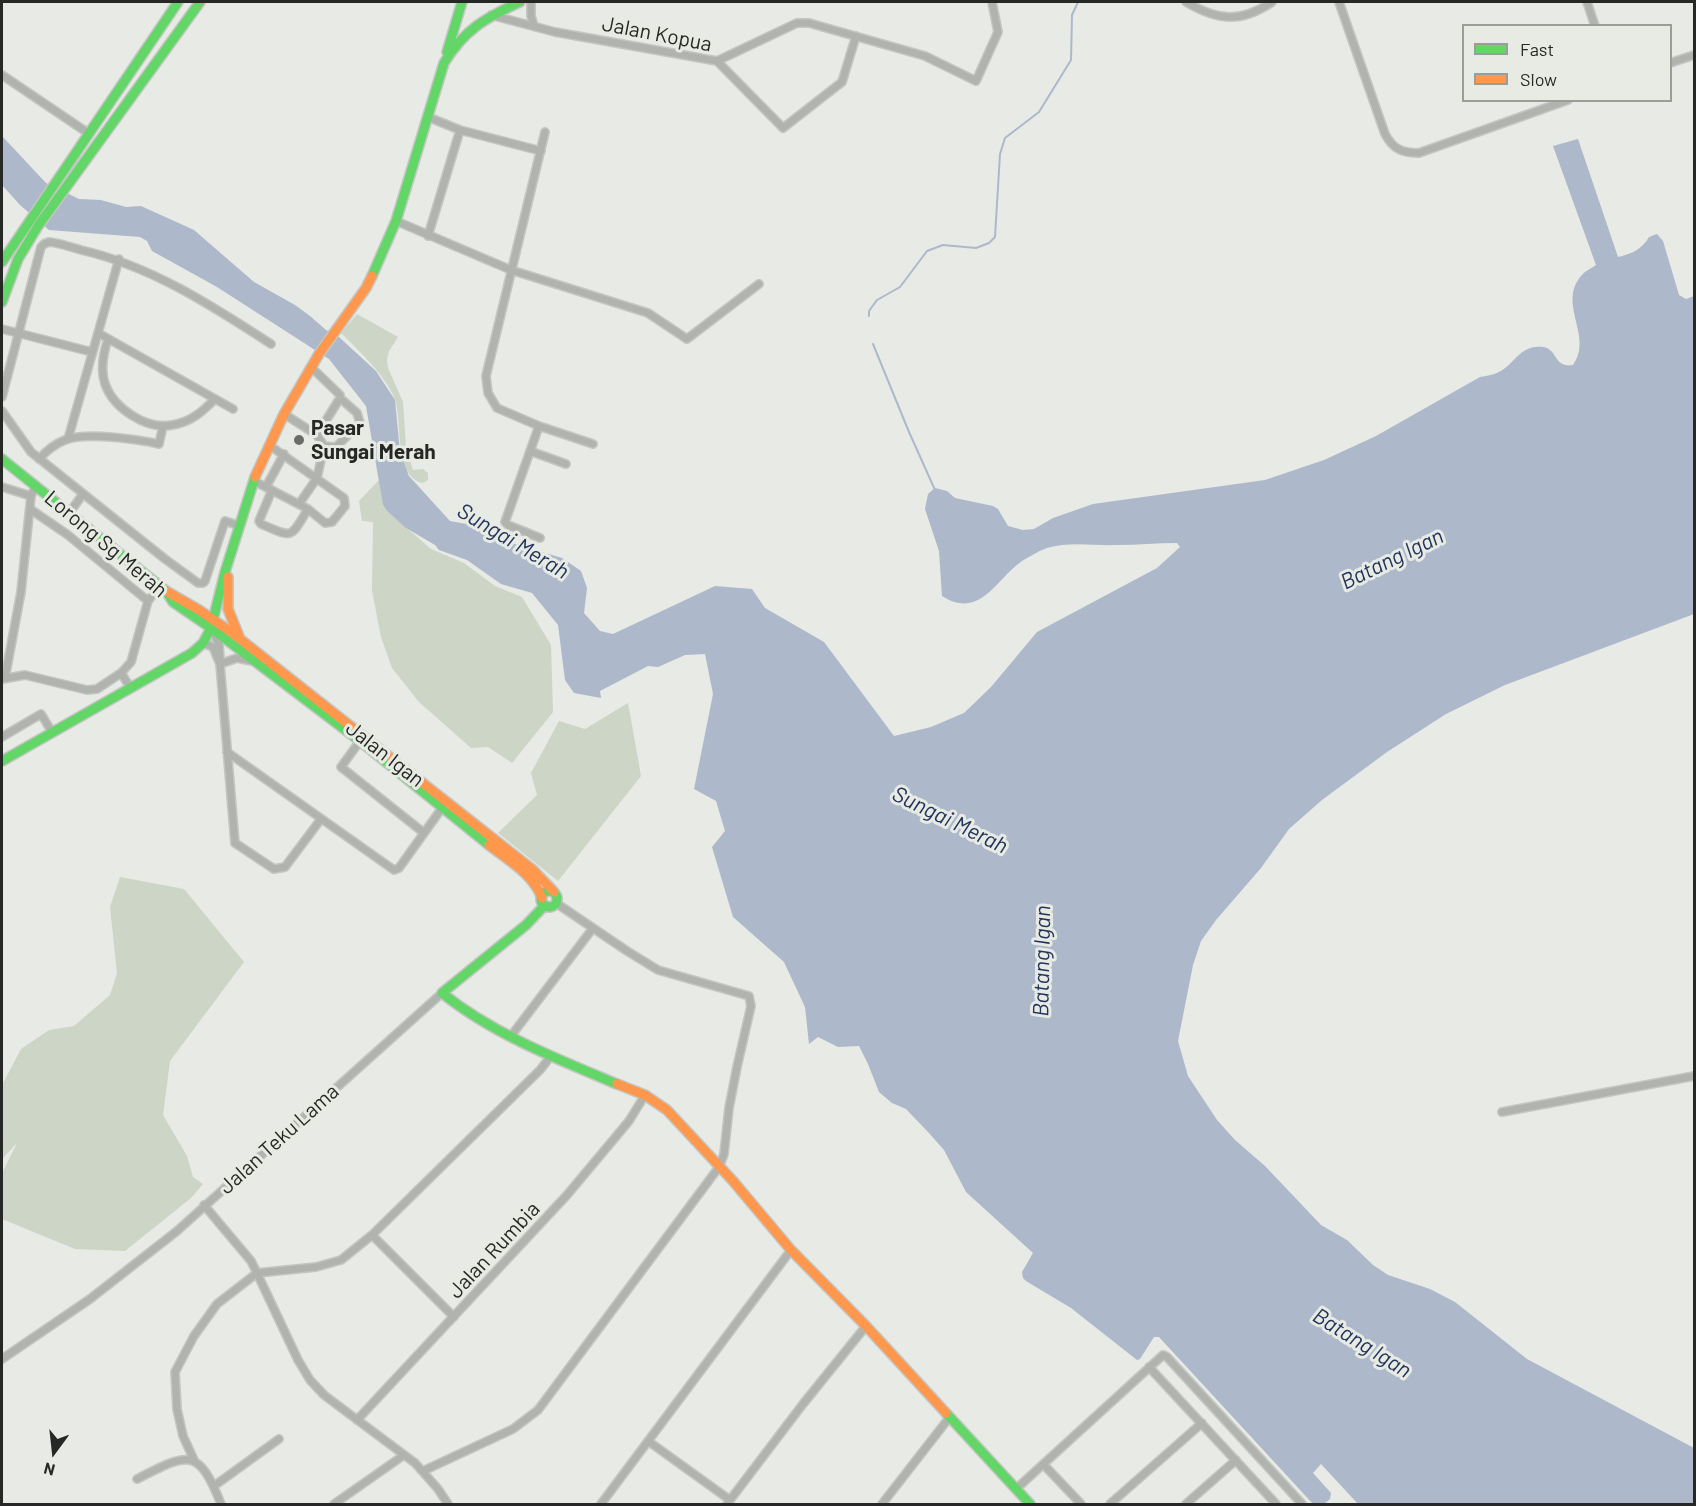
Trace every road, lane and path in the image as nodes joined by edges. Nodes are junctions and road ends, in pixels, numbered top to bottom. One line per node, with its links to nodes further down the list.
1 (200, 2): 32 (street)
2 (462, 2): 17 (street)
3 (520, 2): 11 (street)
4 (531, 2): 13 (street)
5 (992, 2): 14 (street)
6 (1186, 2): 7 (street)
7 (1272, 2)
8 (1339, 2): 20 (street)
9 (1587, 2): 12 (street)
10 (174, 3): 24 (street)
11 (490, 15): 13 (street, Jalan Kopua); 17 (street)
12 (1594, 24)
13 (534, 26): 16 (street, Jalan Kopua)
14 (856, 36): 16 (street); 16 (street, Jalan Kopua)
15 (1695, 55): 18 (street)
16 (717, 61)
17 (444, 63): 21 (street)
18 (1672, 63)
19 (2, 75): 24 (street)
20 (1562, 102)
21 (428, 117): 22 (street); 26 (street)
22 (460, 130): 25 (street); 27 (street)
23 (545, 132): 25 (street)
24 (88, 133): 29 (street)
25 (541, 151): 30 (street)
26 (396, 221): 27 (street); 39 (street)
27 (428, 236): 30 (street)
28 (118, 260): 34 (street); 35 (street); 37 (street)
29 (2, 262)
30 (511, 270): 31 (street); 47 (street)
31 (759, 284)
32 (2, 302)
33 (2, 329): 34 (street)
34 (18, 333): 38 (street); 40 (street)
35 (98, 333): 36 (street); 38 (street)
36 (108, 339): 42 (street); 46 (street)
37 (272, 344)
38 (92, 352): 49 (street)
39 (311, 367): 41 (street); 45 (street)
40 (2, 397)
41 (340, 398): 48 (street); 52 (street)
42 (215, 399): 43 (street); 46 (street)
43 (233, 409)
44 (2, 411): 56 (street)
45 (284, 414): 48 (street); 51 (street)
46 (163, 426): 49 (street)
47 (539, 426): 50 (street); 53 (street)
48 (317, 435): 52 (street)
49 (68, 439): 56 (street)
50 (593, 444)
51 (270, 445): 54 (street); 59 (street)
52 (324, 446): 58 (street)
53 (530, 451): 57 (street); 70 (street)
54 (284, 454): 58 (street); 62 (street)
55 (2, 459): 60 (street, Lorong Sg Merah)
56 (39, 459): 63 (street)
57 (566, 464)
58 (317, 478): 65 (street); 67 (street)
59 (254, 481): 62 (street); 69 (street)
60 (36, 485): 64 (street); 68 (street, Lorong Sg Merah)
61 (2, 487): 64 (street)
62 (269, 489): 65 (street); 67 (street)
63 (83, 494): 68 (street); 69 (street)
64 (31, 496): 66 (street)
65 (298, 504): 67 (street)
66 (30, 509): 74 (street); 82 (street)
67 (308, 509)
68 (70, 512): 72 (street, Lorong Sg Merah)
69 (240, 526): 71 (street)
70 (540, 538)
71 (228, 563): 73 (street); 78 (street)
72 (163, 588): 74 (street); 75 (street); 76 (street, Lorong Sg Merah)
73 (219, 593): 75 (street); 76 (street)
74 (148, 601): 81 (street)
75 (191, 605): 76 (street)
76 (212, 624): 77 (street); 78 (street, Jalan Igan); 79 (street, Jalan Igan); 80 (street)
77 (203, 643): 80 (street); 83 (street)
78 (244, 644): 92 (street, Jalan Igan)
79 (256, 662): 80 (street); 86 (street, Jalan Igan)
80 (220, 664): 87 (street)
81 (121, 673): 82 (street); 83 (street)
82 (3, 678)
83 (130, 687): 84 (street)
84 (52, 732): 85 (street); 88 (street)
85 (2, 737)
86 (360, 741): 89 (street, Jalan Igan); 91 (street)
87 (226, 752): 90 (street); 90 (street)
88 (2, 761)
89 (442, 808): 91 (street); 93 (street, Jalan Igan)
90 (321, 819): 91 (street)
91 (424, 833)
92 (554, 892): 93 (street); 94 (street)
93 (543, 901): 94 (street); 96 (street, Jalan Teku Lama)
94 (556, 903): 95 (street)
95 (593, 928): 97 (street); 102 (street)
96 (442, 993): 97 (street); 103 (street, Jalan Teku Lama)
97 (511, 1036): 98 (street)
98 (551, 1056): 100 (street); 104 (street)
99 (1695, 1076): 101 (street)
100 (645, 1095): 102 (street); 107 (street, Jalan Rumbia)
101 (1502, 1112)
102 (719, 1167): 105 (street); 120 (street)
103 (204, 1205): 106 (street); 109 (street, Jalan Teku Lama)
104 (372, 1235): 106 (street); 107 (street)
105 (791, 1250): 108 (street); 115 (street)
106 (257, 1273): 112 (street); 117 (street)
107 (454, 1317): 112 (street, Jalan Rumbia)
108 (866, 1326): 111 (street); 124 (street)
109 (2, 1359)
110 (1149, 1367): 113 (street); 119 (street); 135 (street)
111 (949, 1418): 123 (street); 129 (street)
112 (357, 1420): 116 (street)
113 (1202, 1423): 118 (street); 132 (street)
114 (279, 1439): 122 (street)
115 (648, 1441): 124 (street); 128 (street)
116 (404, 1455): 120 (street); 126 (street)
117 (194, 1460): 121 (street); 122 (street)
118 (1236, 1460): 133 (street); 134 (street)
119 (1044, 1465): 123 (street); 131 (street)
120 (423, 1471): 127 (street)
121 (137, 1479)
122 (214, 1486): 125 (street)
123 (1016, 1489): 130 (street)
124 (728, 1502)
125 (221, 1504)
126 (333, 1504)
127 (448, 1504)
128 (601, 1504)
129 (882, 1504)
130 (1030, 1504)
131 (1081, 1504)
132 (1110, 1504)
133 (1186, 1504)
134 (1276, 1504)
135 (1302, 1504)

